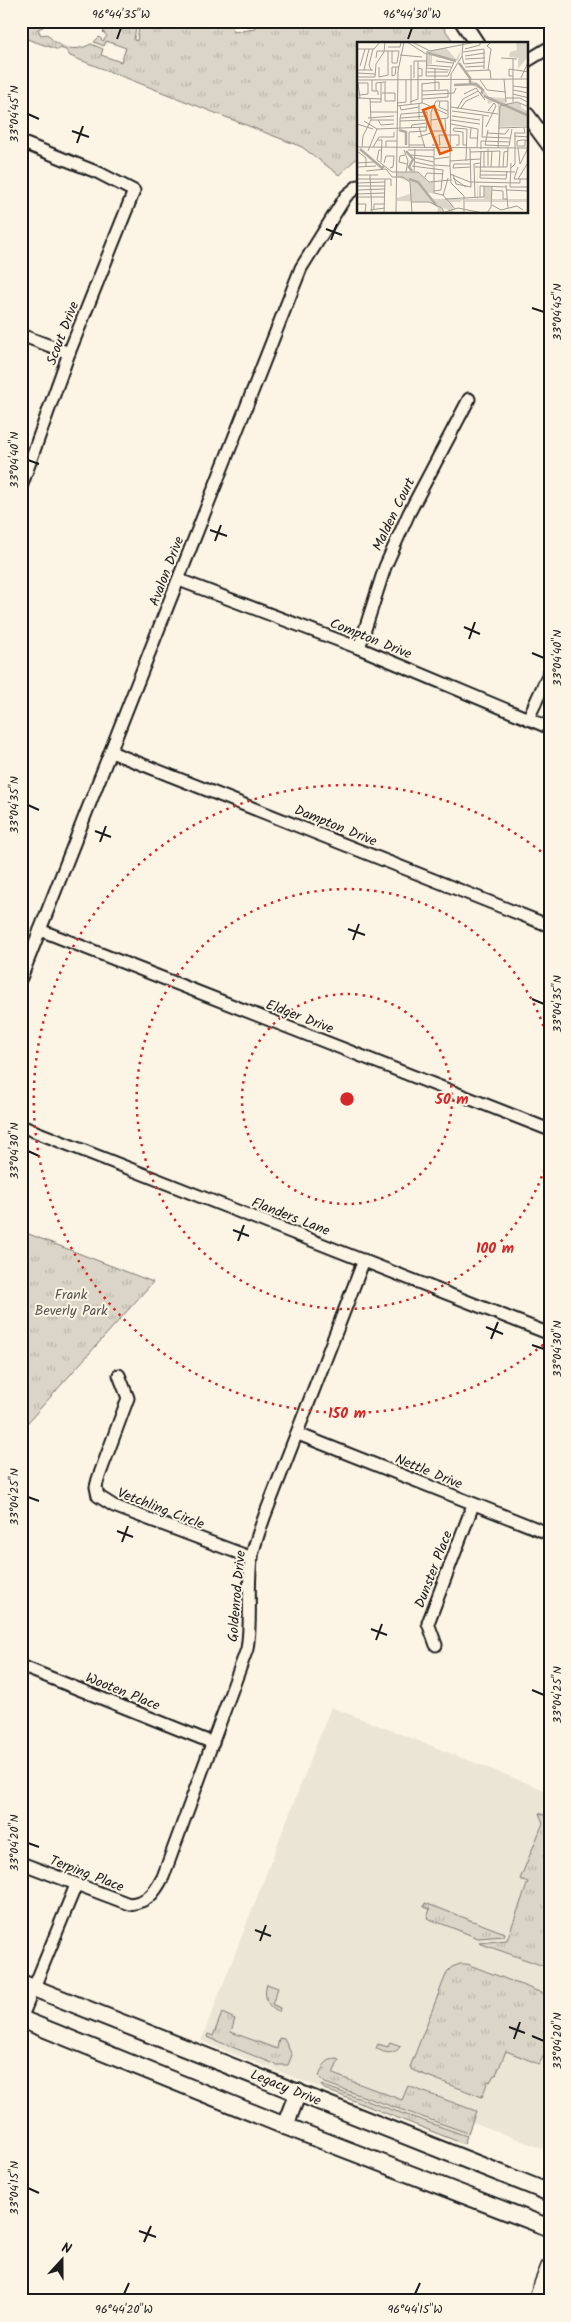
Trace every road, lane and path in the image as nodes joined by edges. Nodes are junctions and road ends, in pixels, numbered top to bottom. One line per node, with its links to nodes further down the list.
1 (462, 21): 2 (street)
2 (476, 42)
3 (550, 46): 4 (street)
4 (528, 60)
5 (528, 116): 7 (street)
6 (21, 142): 10 (street, Scout Drive)
7 (550, 146)
8 (357, 187): 13 (street, Avalon Drive)
9 (21, 335): 10 (street)
10 (69, 354): 12 (street, Scout Drive)
11 (469, 399): 14 (street, Malden Court)
12 (21, 487)
13 (178, 580): 14 (street, Compton Drive); 18 (street, Avalon Drive)
14 (359, 648): 16 (street, Compton Drive)
15 (550, 671): 16 (street)
16 (528, 719): 17 (street, Compton Drive)
17 (550, 728)
18 (111, 752): 19 (street, Dampton Drive); 20 (street, Avalon Drive)
19 (550, 926)
20 (40, 930): 21 (street, Avalon Drive); 23 (street, Eldger Drive)
21 (21, 978)
22 (21, 1126): 24 (street, Flanders Lane)
23 (550, 1130)
24 (364, 1260): 25 (street, Flanders Lane); 27 (street, Goldenrod Drive)
25 (550, 1334)
26 (119, 1374): 30 (street, Vetchling Circle)
27 (298, 1434): 28 (street, Nettle Drive); 30 (street, Goldenrod Drive)
28 (473, 1505): 29 (street, Nettle Drive); 31 (street, Dunster Place)
29 (550, 1534)
30 (252, 1558): 33 (street, Goldenrod Drive)
31 (436, 1645)
32 (21, 1666): 33 (street, Wooten Place)
33 (213, 1743): 36 (street, Goldenrod Drive)
34 (21, 1863): 35 (street, Terping Place)
35 (76, 1884): 36 (street, Terping Place); 37 (street)
36 (144, 1903)
37 (28, 1985): 38 (street); 39 (main road, Legacy Drive)
38 (21, 2019): 40 (main road)
39 (298, 2092): 40 (main road); 41 (main road, Legacy Drive)
40 (285, 2126): 42 (main road)
41 (550, 2192)
42 (550, 2228)
43 (550, 2268): 44 (main road)
44 (537, 2301)

